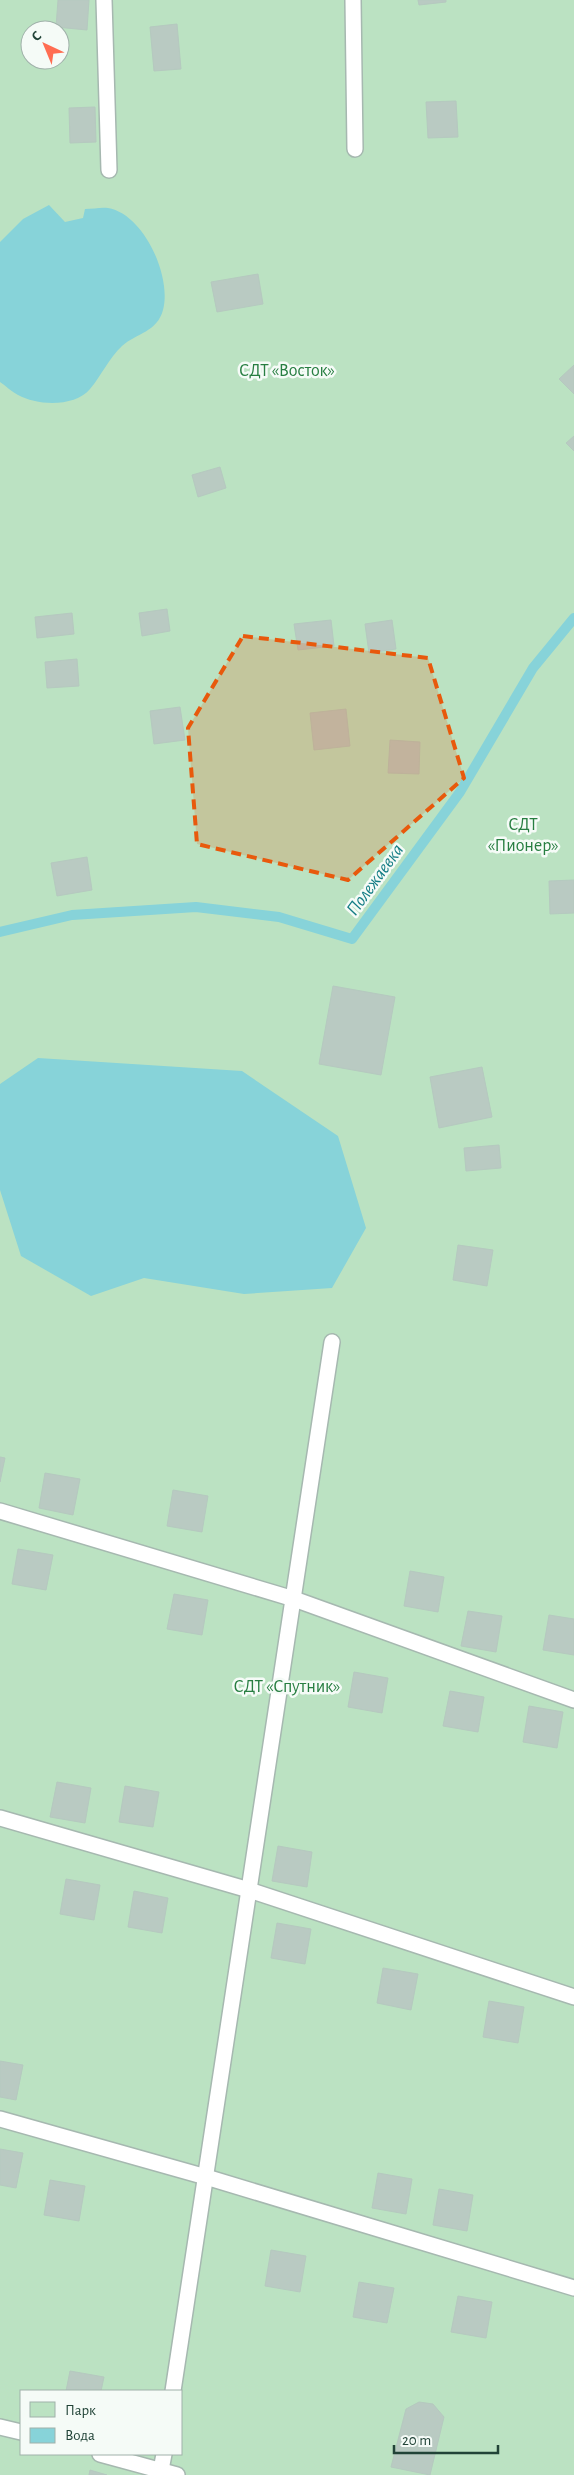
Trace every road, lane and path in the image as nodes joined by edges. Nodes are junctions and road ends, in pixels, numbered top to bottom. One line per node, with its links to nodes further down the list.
1 (104, 0): 4 (lane)
2 (353, 0): 3 (lane)
3 (355, 149)
4 (109, 170)
5 (332, 1342): 7 (lane)
6 (0, 1512): 7 (lane)
7 (294, 1599): 8 (lane); 10 (lane)
8 (574, 1700)
9 (0, 1818): 10 (lane)
10 (249, 1890): 11 (lane); 13 (lane)
11 (574, 1997)
12 (0, 2119): 13 (lane)
13 (206, 2177): 14 (lane); 15 (lane)
14 (574, 2288)
15 (173, 2390)
16 (0, 2427): 17 (lane)
17 (20, 2432)
18 (104, 2455): 20 (lane)
19 (164, 2455): 20 (lane)
20 (161, 2470): 21 (lane)
21 (177, 2475)

